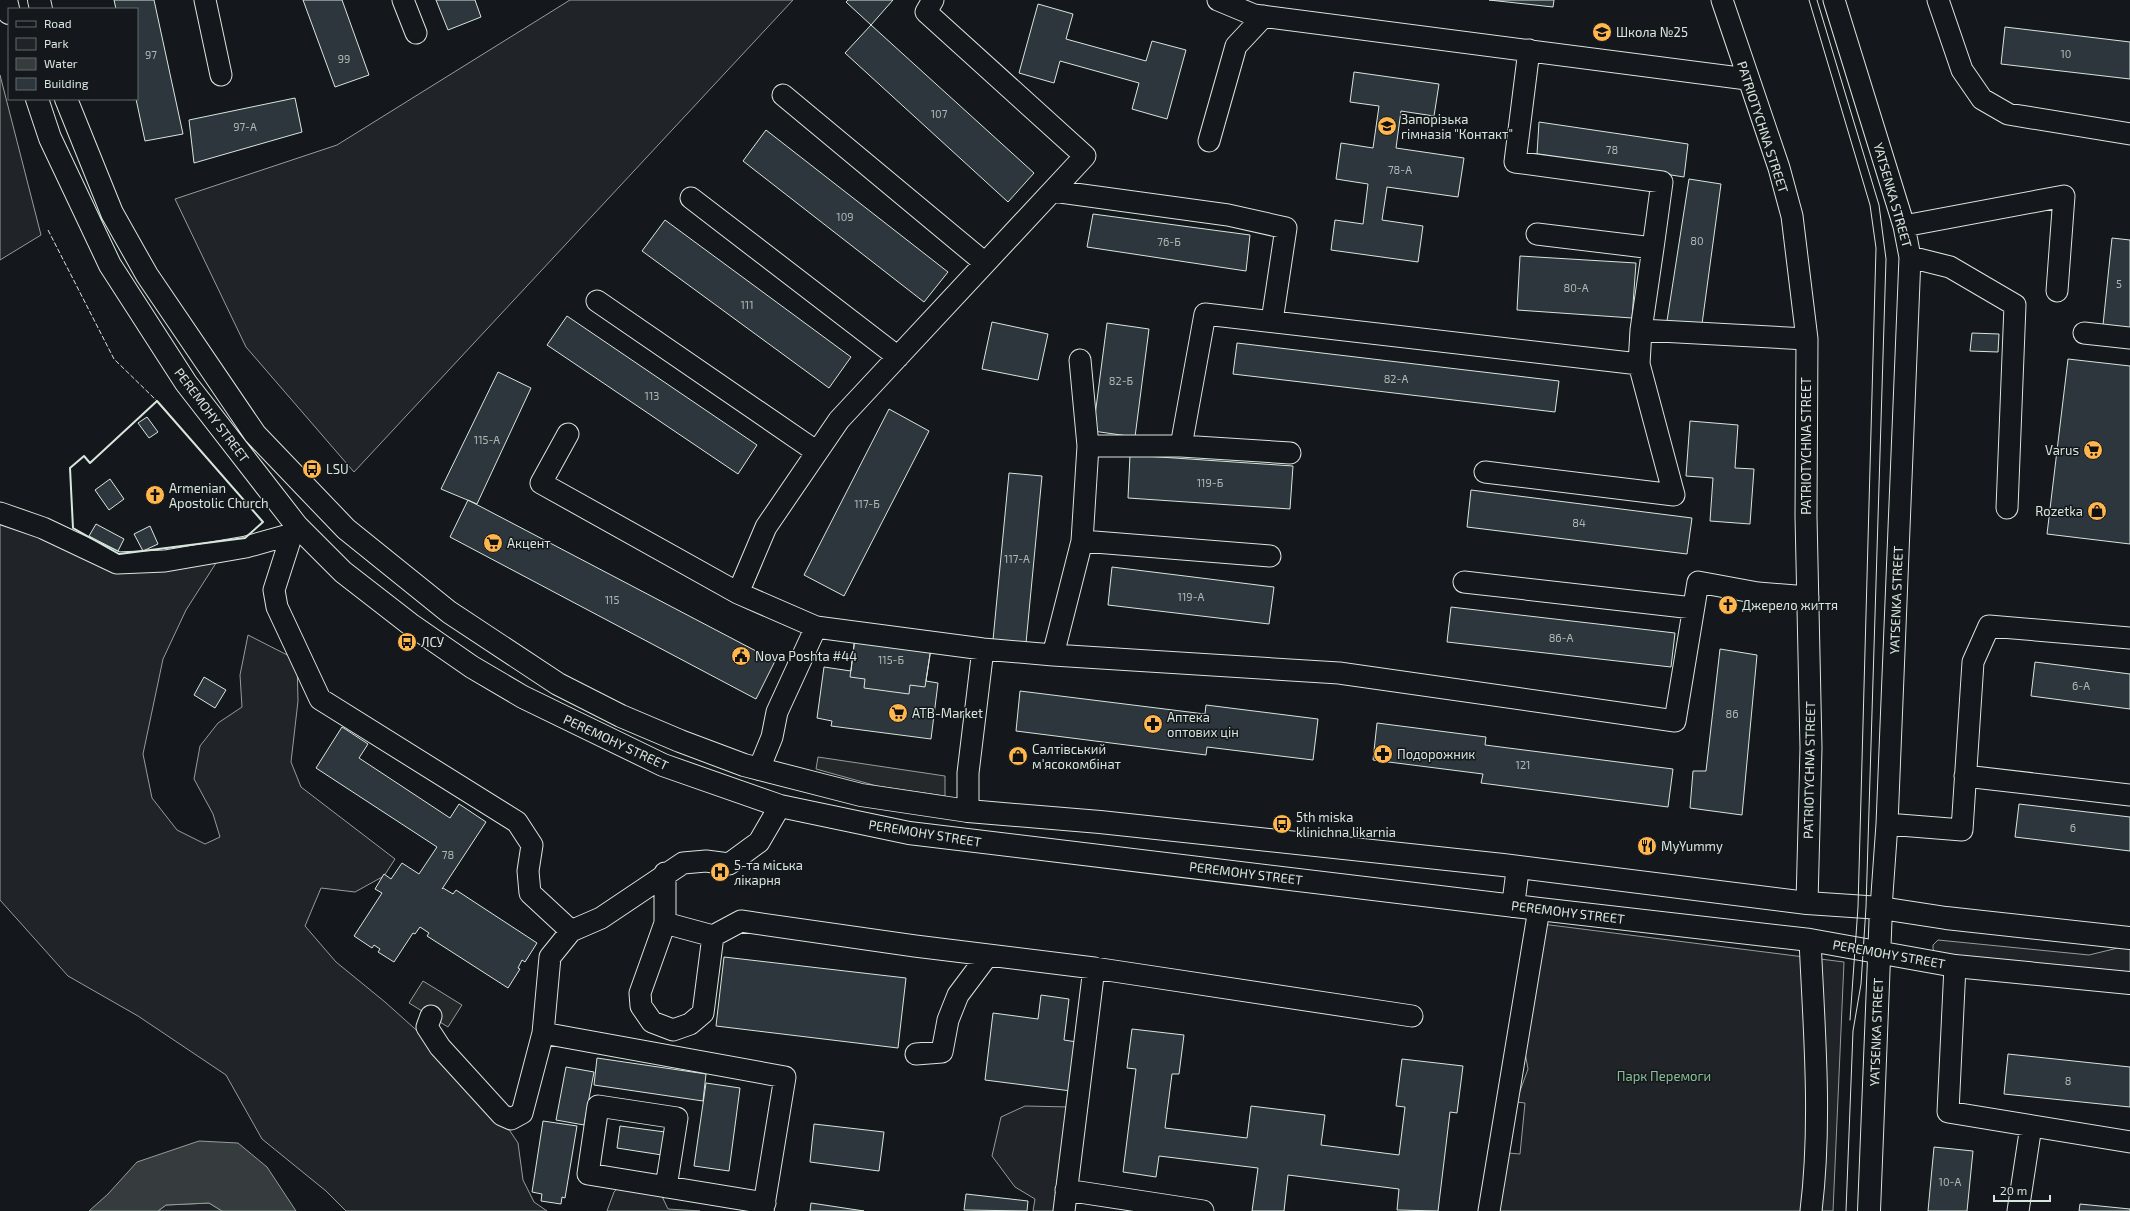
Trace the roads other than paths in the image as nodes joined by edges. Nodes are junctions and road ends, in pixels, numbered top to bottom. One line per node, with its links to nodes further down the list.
1 (205, 0): 11 (street)
2 (403, 0): 9 (street)
3 (933, 0): 18 (street)
4 (1218, 0): 8 (street)
5 (1722, 0): 12 (street, PATRIOTYCHNA STREET)
6 (1834, 0): 20 (street, YATSENKA STREET)
7 (1938, 0): 16 (street)
8 (1264, 16): 10 (street); 17 (street)
9 (416, 33)
10 (1529, 50): 12 (street); 22 (street)
11 (221, 75)
12 (1747, 79): 31 (street, PATRIOTYCHNA STREET)
13 (783, 95): 24 (street)
14 (37, 100): 43 (main road, PEREMOHY STREET)
15 (66, 100): 54 (main road, PEREMOHY STREET)
16 (2130, 134)
17 (1209, 141)
18 (1053, 191): 24 (street); 27 (street)
19 (691, 198): 32 (street)
20 (1904, 226): 23 (street, YATSENKA STREET); 25 (street)
21 (1537, 234): 22 (street)
22 (1653, 248): 28 (street)
23 (1910, 257): 41 (street); 59 (street, YATSENKA STREET)
24 (985, 263): 32 (street)
25 (2057, 291)
26 (597, 301): 38 (street)
27 (1272, 321): 34 (street); 37 (street)
28 (1641, 330): 31 (street); 34 (street)
29 (2084, 333): 30 (street)
30 (2130, 338)
31 (1807, 339): 48 (street, PATRIOTYCHNA STREET)
32 (898, 357): 38 (street)
33 (1080, 360): 36 (street)
34 (1639, 364): 40 (street)
35 (568, 434): 47 (street)
36 (1088, 446): 37 (street); 44 (street)
37 (1181, 446): 39 (street)
38 (817, 452): 47 (street)
39 (1290, 453)
40 (1486, 472)
41 (2007, 508)
42 (0, 513): 43 (street)
43 (294, 530): 57 (main road, PEREMOHY STREET); 67 (street)
44 (1082, 541): 45 (street); 53 (street)
45 (1270, 556)
46 (1464, 582): 49 (street)
47 (738, 593): 50 (street)
48 (1808, 597): 49 (street); 62 (street, PATRIOTYCHNA STREET)
49 (1694, 608): 53 (street)
50 (816, 627): 52 (street); 54 (street)
51 (2130, 638): 55 (street)
52 (983, 649): 53 (street); 58 (street)
53 (1053, 655)
54 (759, 769): 58 (main road, PEREMOHY STREET)
55 (1965, 776): 56 (street); 59 (street)
56 (2130, 795)
57 (780, 806): 61 (street); 63 (main road, PEREMOHY STREET)
58 (968, 811): 60 (main road, PEREMOHY STREET)
59 (1887, 824): 64 (street, YATSENKA STREET)
60 (1518, 867): 62 (main road, PEREMOHY STREET); 63 (main road)
61 (665, 874): 66 (street); 67 (street)
62 (1807, 903): 64 (main road, PEREMOHY STREET)
63 (1513, 906): 65 (main road, PEREMOHY STREET)
64 (1881, 908): 69 (main road, PEREMOHY STREET); 71 (main road, YATSENKA STREET)
65 (1539, 909): 70 (main road, PEREMOHY STREET); 87 (street)
66 (665, 923): 68 (street); 68 (street)
67 (571, 931): 78 (street)
68 (713, 936): 72 (street)
69 (2130, 938)
70 (1810, 940): 71 (main road, PEREMOHY STREET); 88 (street)
71 (1879, 953): 73 (main road, PEREMOHY STREET); 89 (main road, YATSENKA STREET)
72 (988, 955): 74 (street); 79 (street)
73 (1955, 966): 75 (main road, PEREMOHY STREET); 80 (street)
74 (1094, 968): 77 (street); 83 (street)
75 (2130, 983)
76 (430, 1016): 78 (street)
77 (1412, 1016)
78 (543, 1033): 84 (street)
79 (916, 1054)
80 (2031, 1126): 81 (street); 90 (street)
81 (2130, 1142)
82 (666, 1187): 82 (street); 84 (street)
83 (1066, 1190): 85 (street); 86 (street)
84 (764, 1207)
85 (1064, 1211)
86 (1203, 1211)
87 (1489, 1211)
88 (1811, 1211)
89 (1869, 1211)
90 (2018, 1211)

